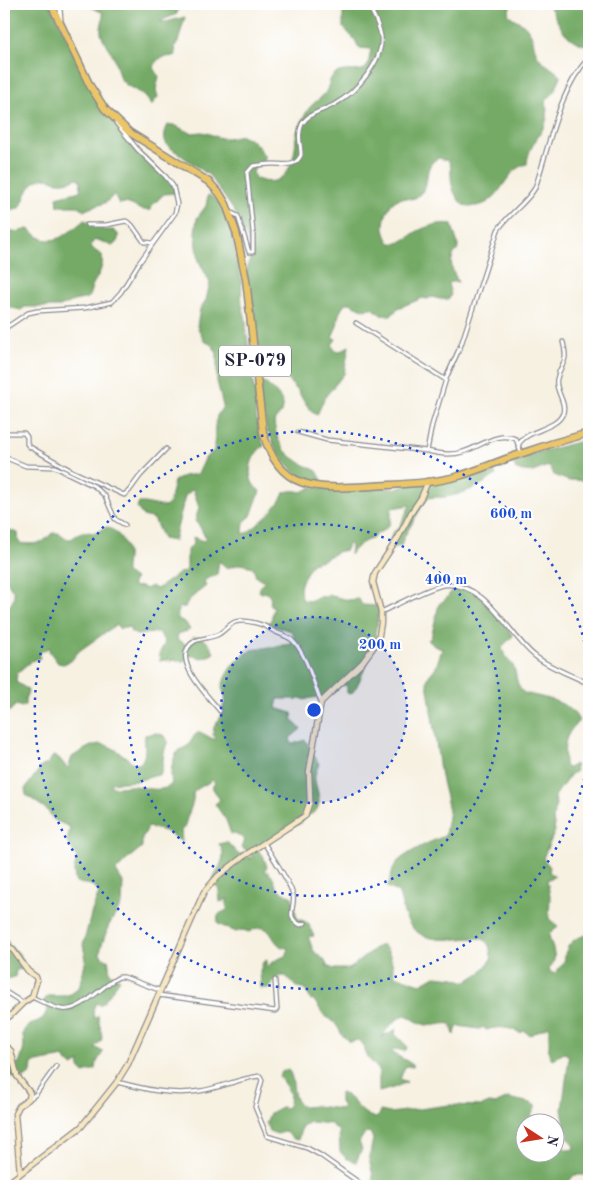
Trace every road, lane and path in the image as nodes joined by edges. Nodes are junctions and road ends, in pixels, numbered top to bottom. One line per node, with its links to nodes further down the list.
1 (51, 4): 4 (highway, SP-079)
2 (57, 4): 4 (street)
3 (368, 4): 7 (street)
4 (62, 28): 6 (highway, SP-079)
5 (589, 58): 13 (street)
6 (111, 116): 7 (highway, SP-079); 9 (street)
7 (229, 212): 22 (highway, SP-079)
8 (87, 225): 9 (street)
9 (153, 243): 11 (street)
10 (356, 323): 13 (street)
11 (4, 329)
12 (563, 342): 17 (street)
13 (446, 380): 19 (street)
14 (298, 432): 19 (street)
15 (4, 433): 18 (street)
16 (589, 433): 20 (highway, SP-079)
17 (519, 445): 19 (street); 20 (street)
18 (166, 449)
19 (427, 451)
20 (521, 453): 22 (highway, SP-079)
21 (4, 457): 23 (street)
22 (428, 481): 24 (street)
23 (126, 524)
24 (381, 612): 25 (street); 26 (street)
25 (589, 684)
26 (321, 702): 27 (street); 28 (street)
27 (220, 711)
28 (264, 843): 29 (street); 33 (street)
29 (305, 922)
30 (4, 942): 34 (street)
31 (275, 980): 33 (street)
32 (4, 991): 35 (street)
33 (158, 993): 34 (street); 39 (street)
34 (32, 997): 35 (street)
35 (23, 1003): 36 (street)
36 (4, 1019)
37 (4, 1044): 40 (street)
38 (56, 1066): 40 (street)
39 (117, 1082): 41 (street); 45 (street)
40 (29, 1099): 41 (street)
41 (20, 1173): 42 (street)
42 (10, 1182): 43 (street); 44 (street)
43 (4, 1186)
44 (18, 1186)
45 (364, 1186)

